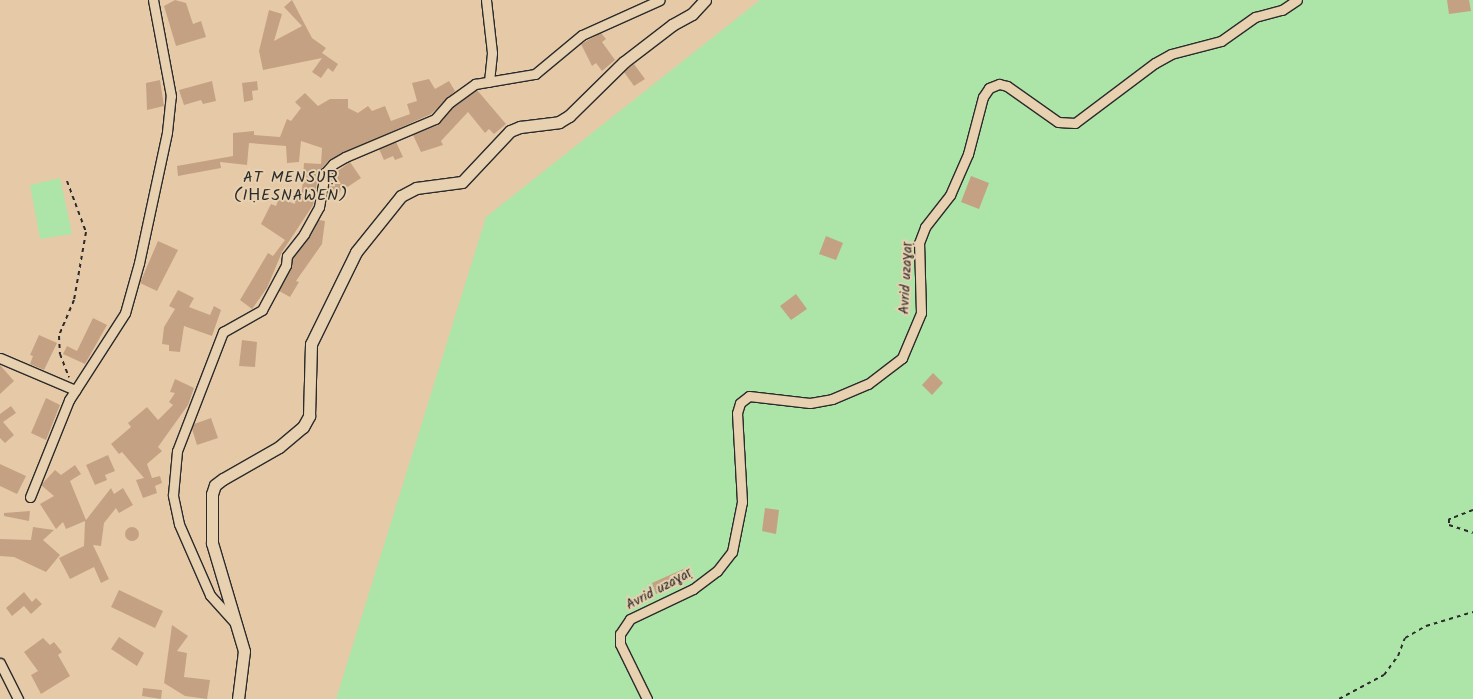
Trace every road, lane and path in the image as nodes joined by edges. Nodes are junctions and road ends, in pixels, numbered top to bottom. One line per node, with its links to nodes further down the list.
1 (153, 0): 9 (street)
2 (486, 0): 6 (street)
3 (660, 0): 6 (street)
4 (705, 0): 14 (street)
5 (1297, 0): 18 (street, Avrid uzaɣaṛ)
6 (489, 82): 14 (street)
7 (67, 181): 9 (path)
8 (0, 358): 9 (street)
9 (75, 390): 10 (street)
10 (30, 497)
11 (1473, 510): 12 (path)
12 (1473, 533)
13 (1473, 612): 19 (path)
14 (239, 628): 17 (street)
15 (0, 663): 16 (street)
16 (18, 699)
17 (238, 699)
18 (647, 699)
19 (1339, 699)

